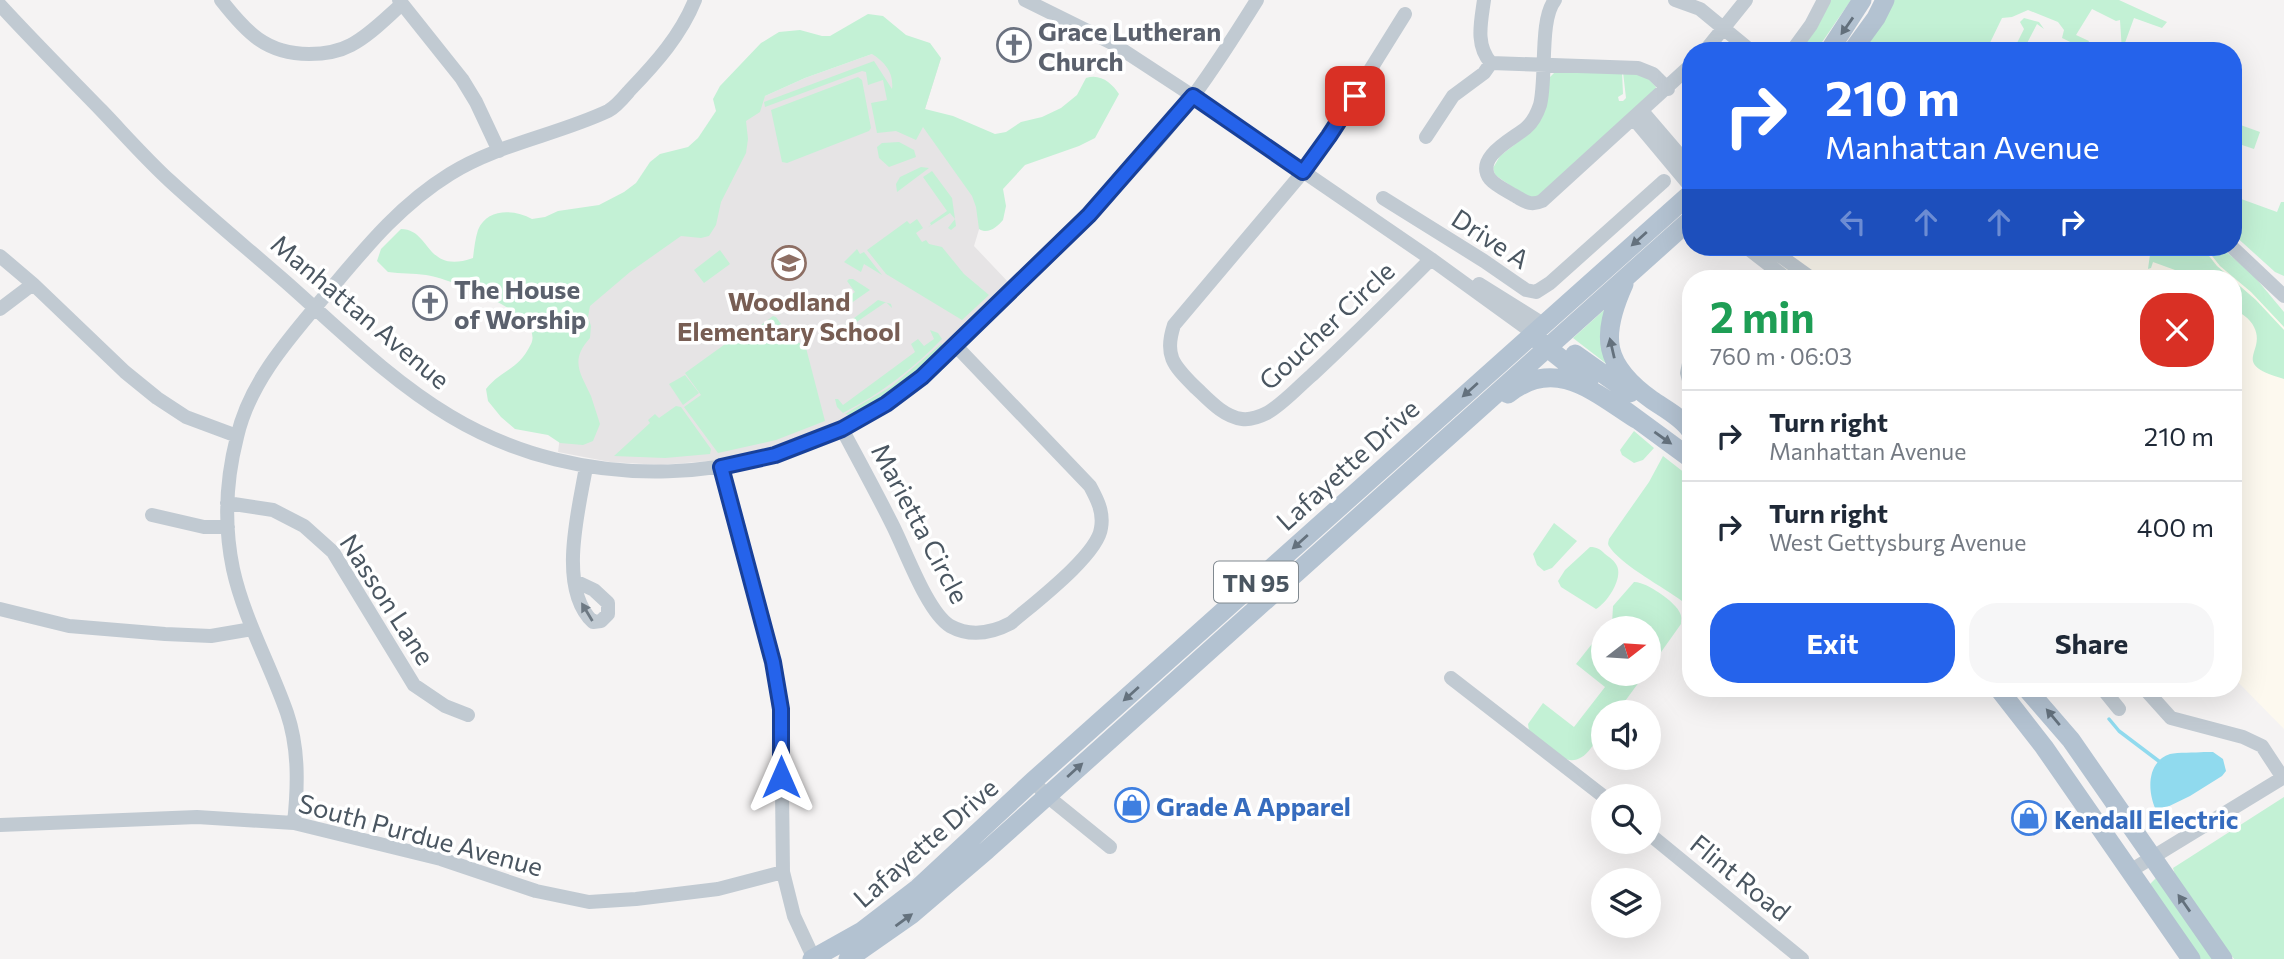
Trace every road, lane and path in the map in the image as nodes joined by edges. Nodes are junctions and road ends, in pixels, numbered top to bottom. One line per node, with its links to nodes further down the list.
1 (221, 0): 12 (street)
2 (695, 0): 28 (street)
3 (1025, 0): 25 (street)
4 (1257, 0): 25 (street, Manhattan Avenue)
5 (1484, 0): 21 (street)
6 (1555, 0): 22 (street)
7 (1675, 0): 15 (street)
8 (1746, 0): 15 (street)
9 (1824, 0): 18 (street)
10 (1862, 0): 19 (main road, one-way to 19)
11 (1885, 0): 20 (main road)
12 (401, 2): 28 (street)
13 (0, 5): 46 (street, Manhattan Avenue)
14 (1405, 14): 30 (street, Goucher Circle)
15 (1725, 28): 16 (street); 17 (street)
16 (1713, 42)
17 (1741, 42)
18 (1799, 42)
19 (1835, 42)
20 (1859, 42)
21 (1491, 62): 22 (street); 27 (street)
22 (1544, 65): 24 (street); 26 (street)
23 (1682, 74): 24 (street)
24 (1668, 89): 26 (street)
25 (1193, 96): 30 (street); 50 (street, Manhattan Avenue)
26 (1638, 115): 29 (street); 31 (street)
27 (1426, 137)
28 (499, 151): 46 (street)
29 (1682, 159)
30 (1303, 172): 40 (street); 40 (street, Goucher Circle)
31 (1682, 175)
32 (1664, 181): 33 (street, Drive A)
33 (1383, 198)
34 (1682, 201): 48 (main road, Lafayette Drive / TN 95, one-way to 48)
35 (1682, 227): 43 (main road, Lafayette Drive / TN 95)
36 (0, 256): 44 (street)
37 (1758, 256): 41 (street)
38 (1780, 256): 42 (street)
39 (2242, 256): 45 (street)
40 (1431, 259): 48 (street)
41 (1776, 270)
42 (1800, 270)
43 (1628, 275): 49 (main road, Lafayette Drive / TN 95); 52 (main road, one-way to 43)
44 (33, 284): 47 (street); 55 (street)
45 (2283, 294)
46 (315, 307): 55 (street); 57 (street, Manhattan Avenue)
47 (0, 309)
48 (1538, 329): 49 (main road); 74 (main road, Lafayette Drive / TN 95, one-way to 74)
49 (1551, 344): 51 (main road); 54 (main road); 61 (main road, Lafayette Drive / TN 95)
50 (956, 346): 53 (street, Manhattan Avenue); 53 (street, Marietta Circle)
51 (1636, 419): 56 (main road, one-way to 56); 61 (main road)
52 (1682, 423)
53 (842, 429): 58 (street, Manhattan Avenue)
54 (1682, 432)
55 (237, 436): 59 (street)
56 (1682, 452)
57 (586, 467): 58 (street, Manhattan Avenue); 63 (street)
58 (721, 467): 82 (street)
59 (227, 503): 62 (street); 72 (street, Nasson Lane)
60 (152, 515): 62 (street)
61 (1354, 521): 76 (main road, Lafayette Drive / TN 95, one-way to 61)
62 (228, 527): 65 (street)
63 (575, 581)
64 (0, 609): 65 (street)
65 (252, 629): 78 (street)
66 (1451, 678): 75 (street)
67 (2005, 697): 83 (main road)
68 (2034, 697): 81 (main road, one-way to 68)
69 (2109, 697): 71 (street)
70 (2152, 697): 73 (street)
71 (2119, 709)
72 (468, 715)
73 (2283, 777): 81 (street)
74 (1033, 781): 76 (street); 84 (main road, Lafayette Drive / TN 95)
75 (1591, 787)
76 (1046, 796): 80 (street); 85 (main road, Lafayette Drive / TN 95, one-way to 76)
77 (1, 822): 78 (street, South Purdue Avenue)
78 (293, 822): 82 (street, South Purdue Avenue)
79 (1661, 845): 86 (street, Flint Road)
80 (1110, 847)
81 (2152, 857): 83 (street); 88 (main road, one-way to 81)
82 (783, 872): 84 (street)
83 (2130, 872): 87 (main road)
84 (813, 959)
85 (848, 959)
86 (1802, 959)
87 (2191, 959)
88 (2223, 959)

